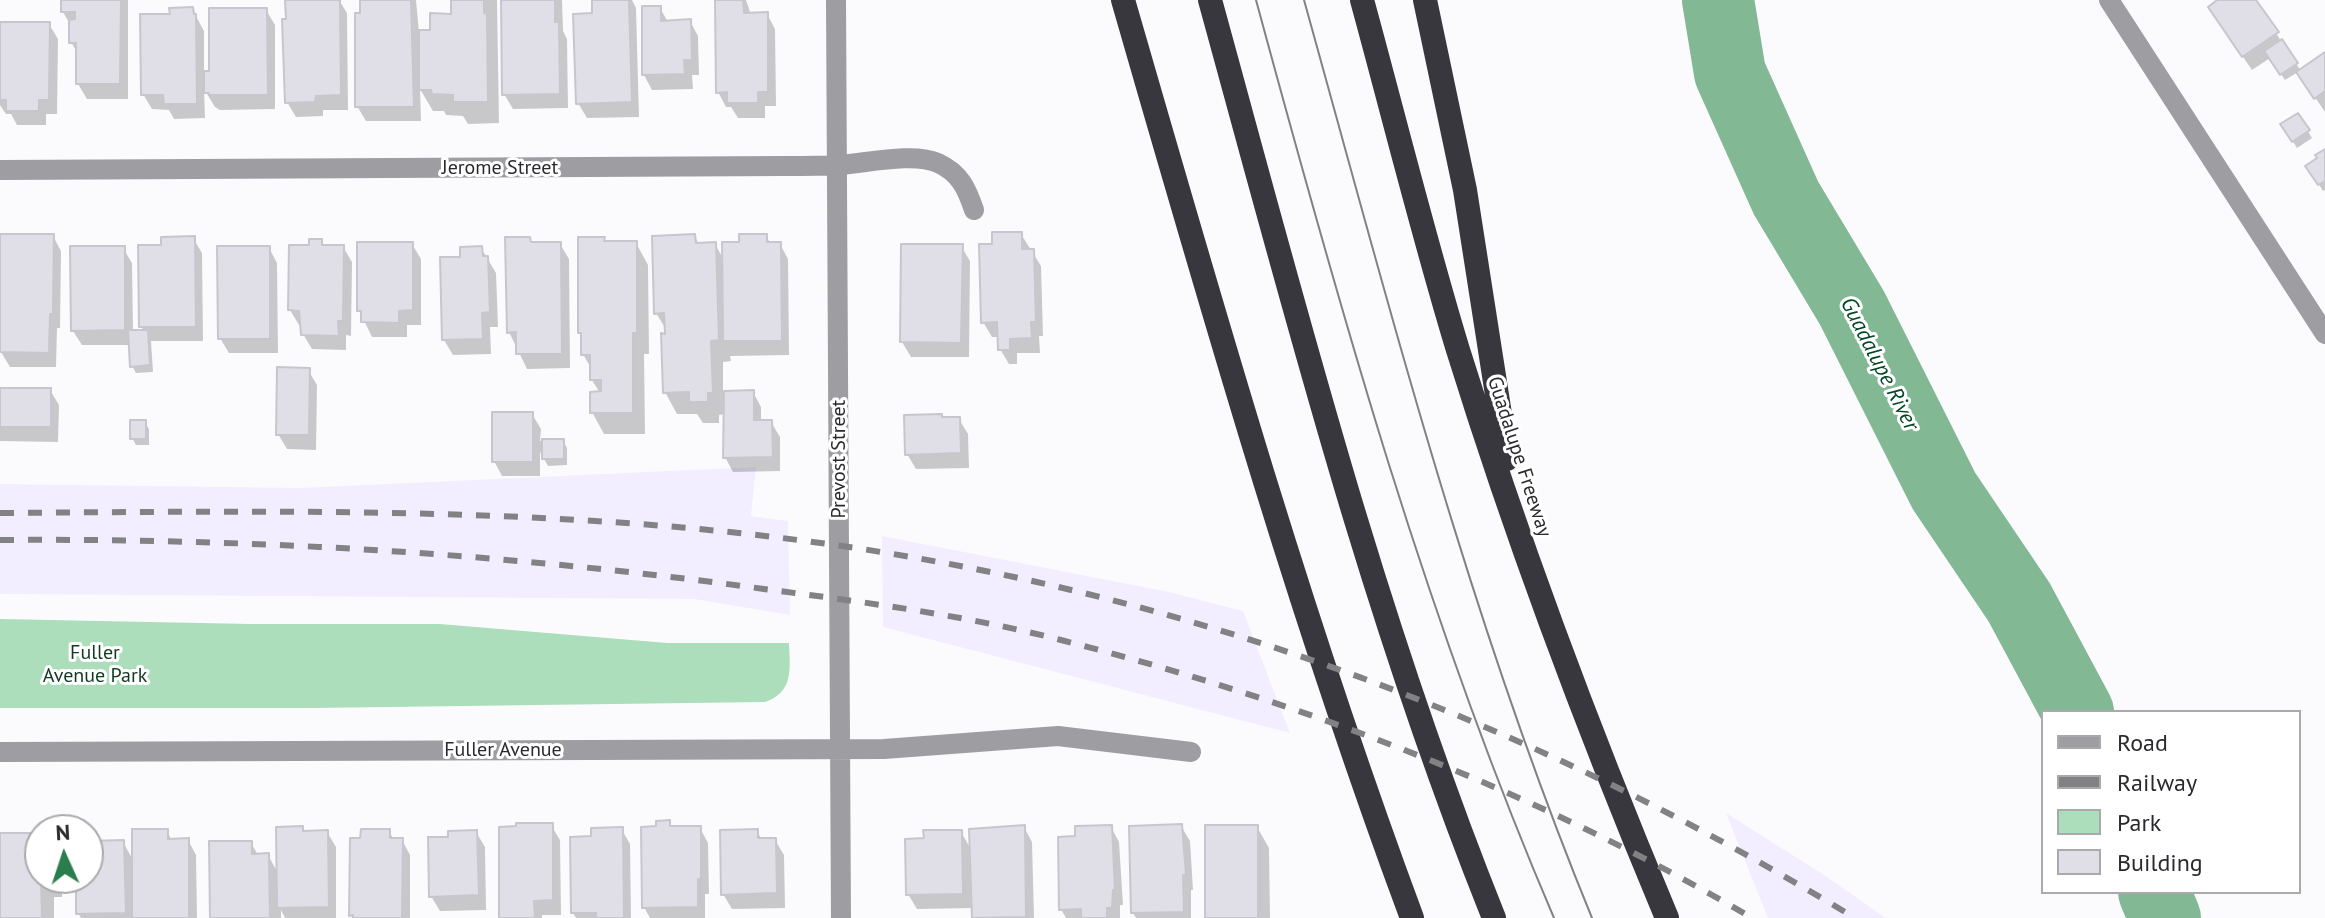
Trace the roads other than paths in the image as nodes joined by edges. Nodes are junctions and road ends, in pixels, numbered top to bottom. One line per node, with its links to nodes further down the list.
1 (836, 0): 7 (street, Prevost Street)
2 (1123, 0): 16 (highway)
3 (1210, 0): 17 (highway)
4 (1362, 0): 11 (highway, Guadalupe Freeway)
5 (1425, 0): 11 (highway)
6 (2109, 0): 10 (street)
7 (837, 165): 8 (street, Jerome Street); 9 (street, Jerome Street); 12 (street, Prevost Street)
8 (0, 170)
9 (974, 210)
10 (2325, 334)
11 (1517, 528): 18 (highway, Guadalupe Freeway)
12 (840, 748): 13 (street, Fuller Avenue); 14 (street, Fuller Avenue); 15 (street, Prevost Street)
13 (0, 752)
14 (1191, 752)
15 (841, 918)
16 (1412, 918)
17 (1494, 918)
18 (1667, 918)

